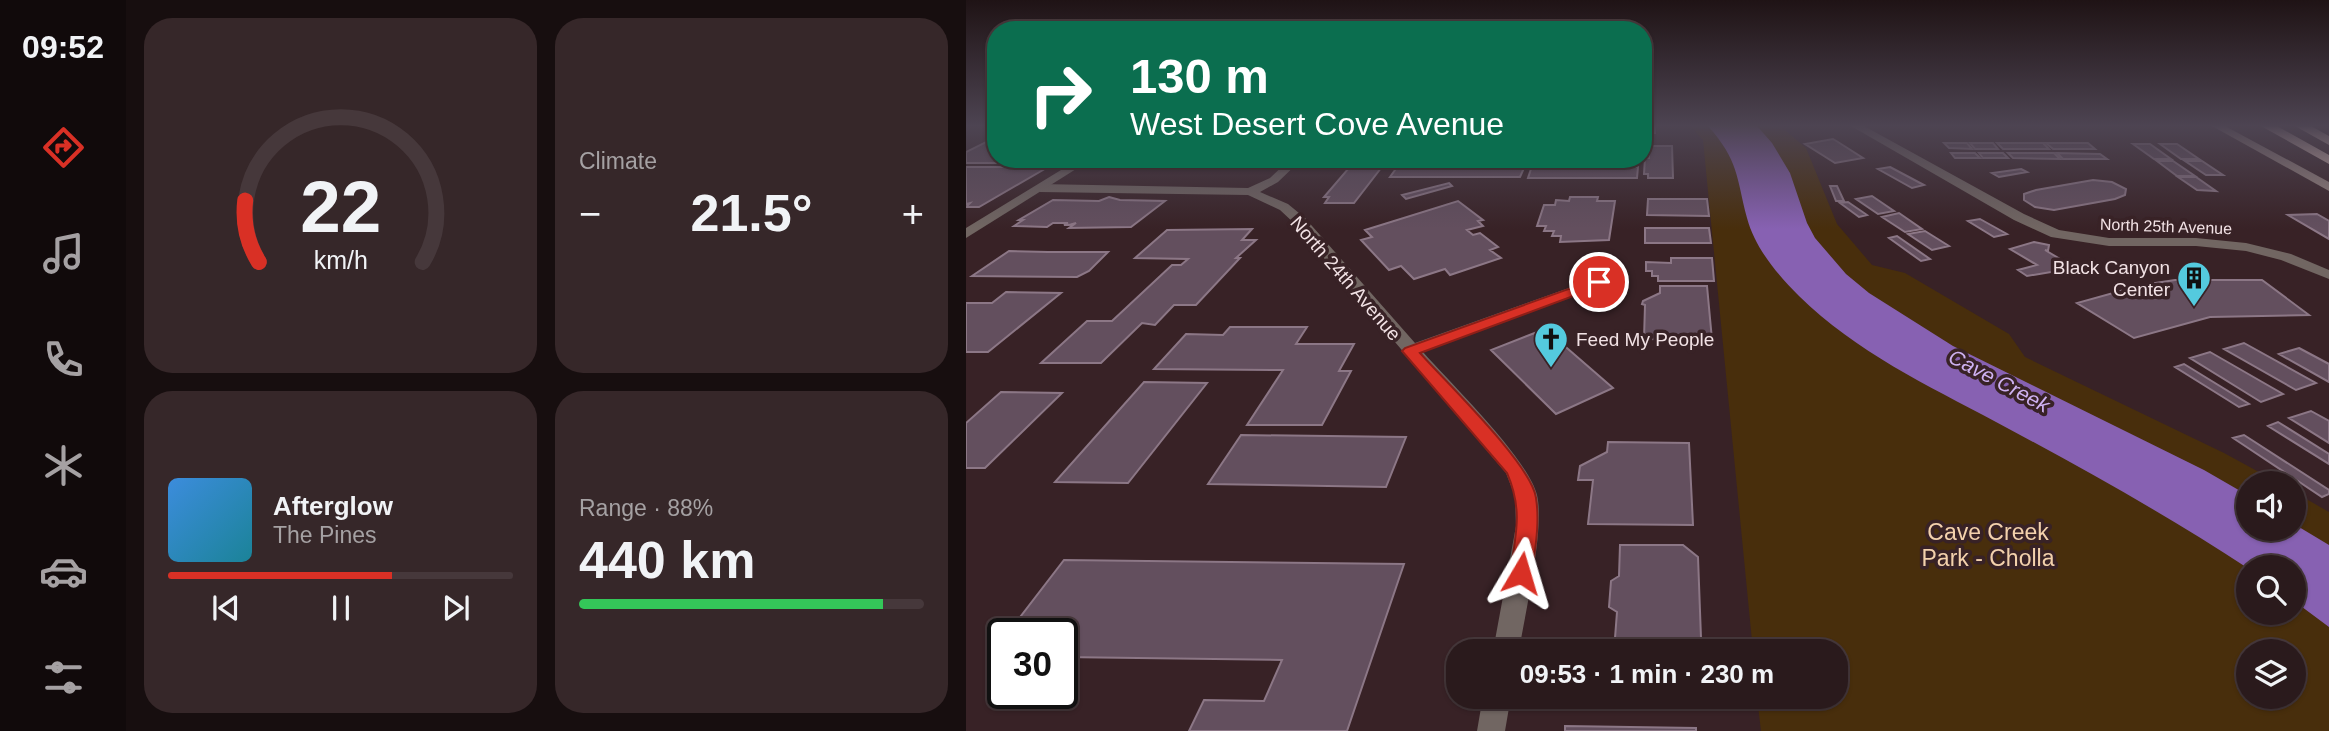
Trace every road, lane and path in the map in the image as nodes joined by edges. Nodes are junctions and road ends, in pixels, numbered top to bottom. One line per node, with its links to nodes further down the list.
1 (1916, 160): 9 (street, North 25th Avenue)
2 (2279, 160): 5 (main road)
3 (1072, 168): 6 (street)
4 (1287, 168): 7 (street)
5 (2329, 187)
6 (1040, 188): 7 (street); 8 (street)
7 (1250, 192): 11 (street, North 24th Avenue)
8 (966, 234)
9 (2329, 275)
10 (1599, 282): 11 (street)
11 (1410, 351): 12 (street, North 24th Avenue)
12 (1508, 639)
13 (1495, 709): 14 (street)
14 (1491, 731)

